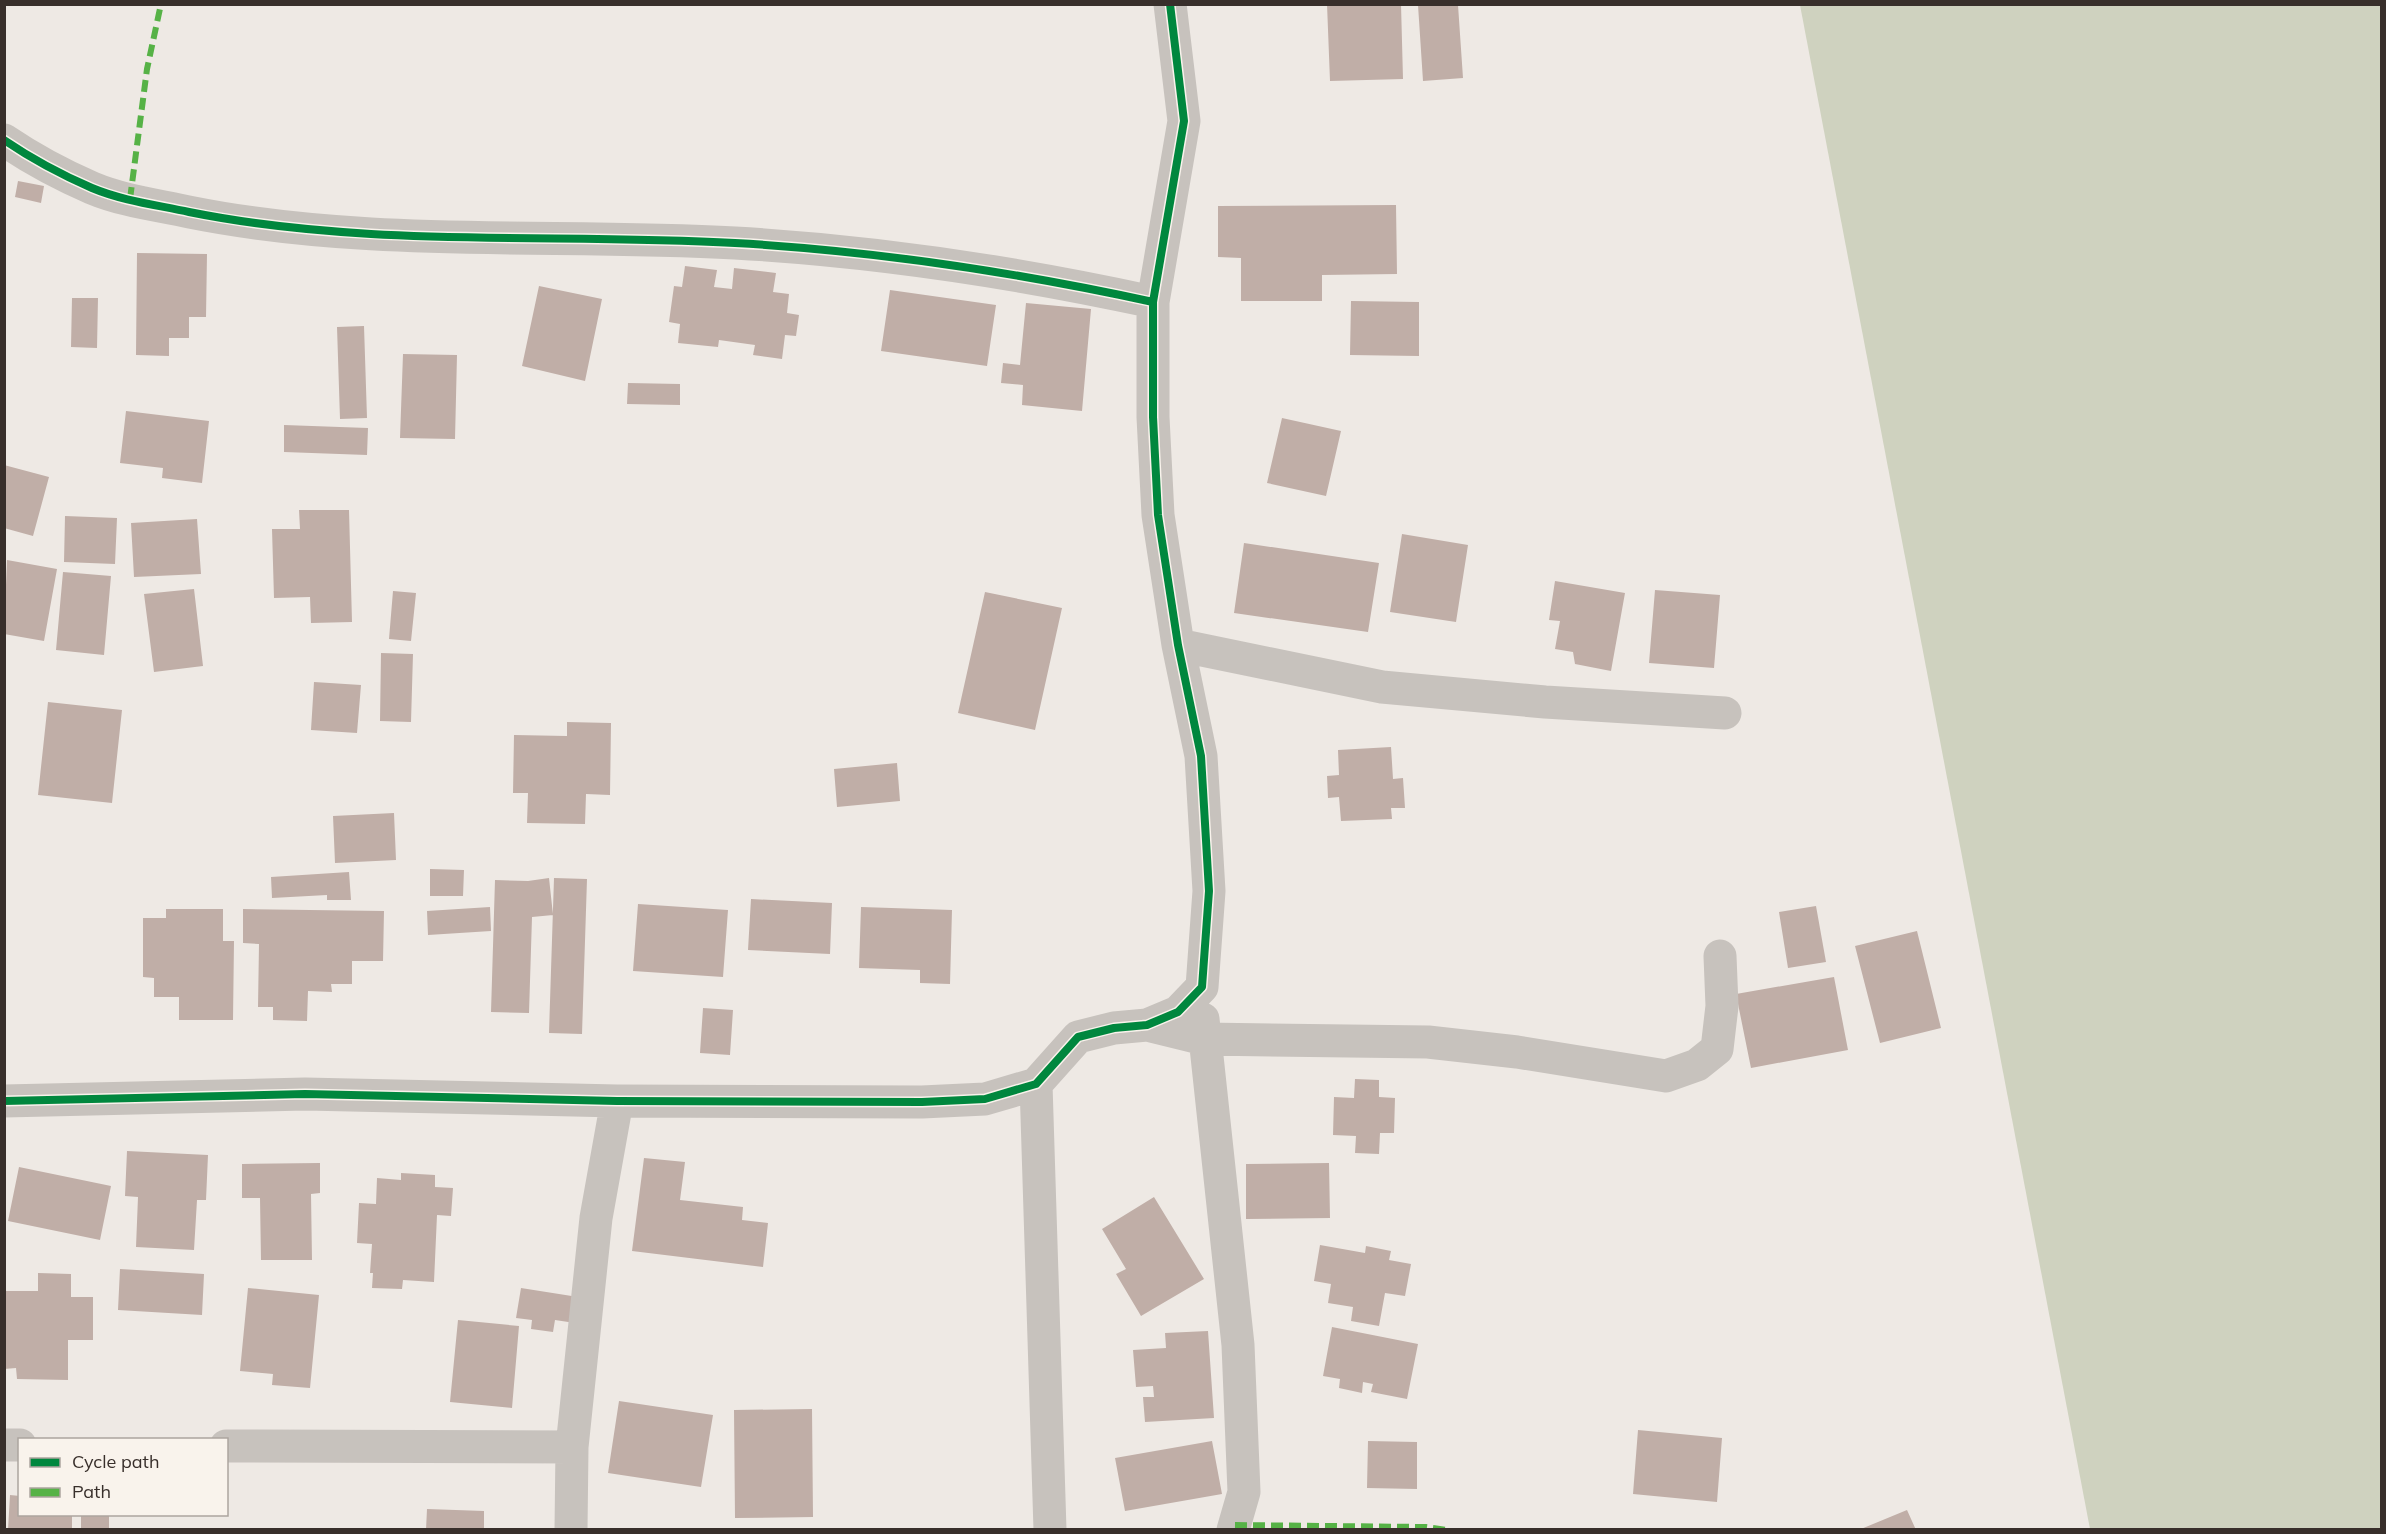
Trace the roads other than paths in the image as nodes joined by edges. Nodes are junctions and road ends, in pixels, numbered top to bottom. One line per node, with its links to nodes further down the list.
1 (1170, 4): 3 (street)
2 (4, 140): 3 (street)
3 (1154, 302): 4 (street)
4 (1178, 645): 5 (street); 7 (street)
5 (1725, 713)
6 (1720, 956): 9 (street)
7 (1202, 987): 8 (street); 9 (street)
8 (1147, 1025): 9 (street); 10 (street)
9 (1204, 1039): 17 (street)
10 (1036, 1084): 12 (street); 16 (street)
11 (4, 1101): 12 (street)
12 (617, 1101): 14 (street)
13 (228, 1446): 14 (street)
14 (572, 1447): 15 (street)
15 (571, 1530)
16 (1050, 1530)
17 (1233, 1530)

